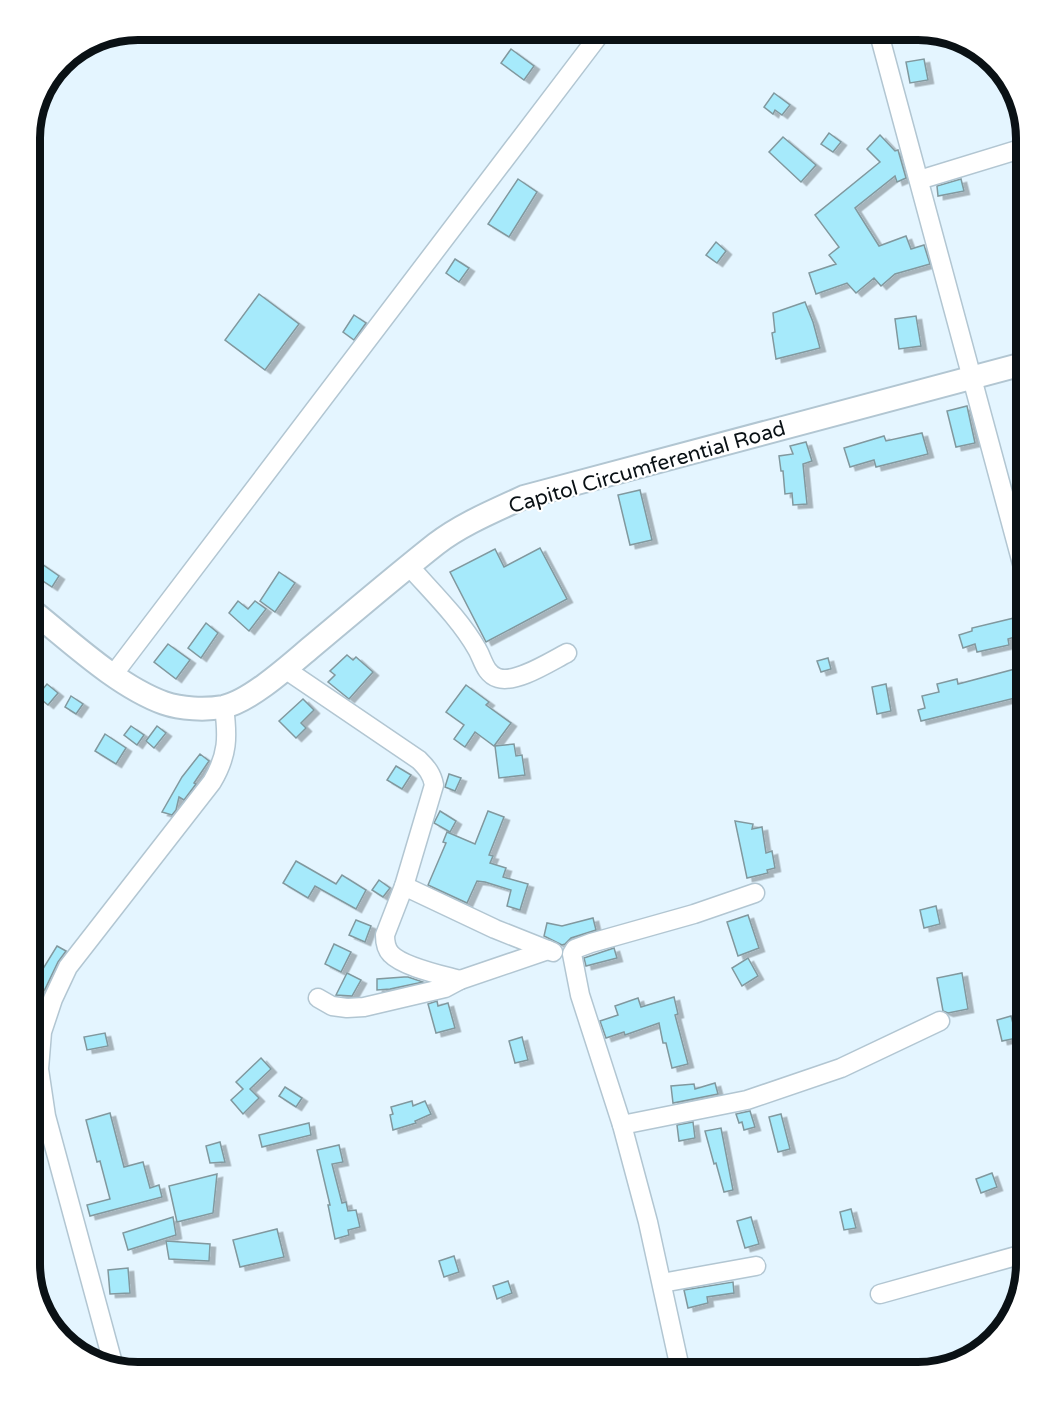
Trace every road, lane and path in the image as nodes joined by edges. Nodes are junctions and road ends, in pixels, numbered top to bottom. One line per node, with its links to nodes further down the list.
1 (595, 41): 12 (street)
2 (881, 41): 4 (street)
3 (1016, 150): 4 (street)
4 (919, 180): 6 (street)
5 (1016, 366): 6 (main road, Capitol Circumferential Road)
6 (972, 378): 7 (street); 8 (main road, Capitol Circumferential Road)
7 (1016, 541)
8 (410, 566): 10 (street); 11 (main road, Capitol Circumferential Road)
9 (41, 617): 12 (main road, Capitol Circumferential Road)
10 (567, 653)
11 (285, 669): 13 (main road, Capitol Circumferential Road); 14 (street)
12 (113, 675): 13 (main road, Capitol Circumferential Road)
13 (224, 707): 21 (street)
14 (404, 886): 16 (street); 18 (street)
15 (755, 893): 17 (street)
16 (548, 950): 17 (street); 18 (street)
17 (573, 964): 23 (street)
18 (460, 980): 19 (street)
19 (318, 998)
20 (940, 1021): 23 (street)
21 (40, 1025)
22 (40, 1077): 28 (street)
23 (622, 1125): 26 (street)
24 (1016, 1256): 27 (street)
25 (756, 1266): 26 (street)
26 (662, 1283): 29 (street)
27 (880, 1294)
28 (112, 1359)
29 (679, 1362)

